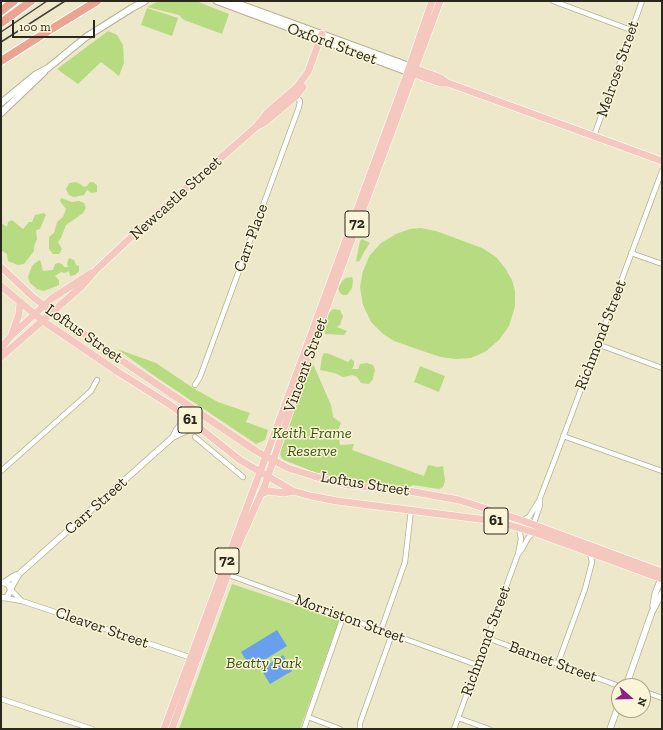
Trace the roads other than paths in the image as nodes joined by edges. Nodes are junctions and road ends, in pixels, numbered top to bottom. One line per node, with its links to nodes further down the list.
1 (14, 1): 11 (highway)
2 (30, 1): 12 (highway)
3 (97, 1): 15 (highway)
4 (145, 1): 16 (main road)
5 (216, 1): 14 (main road, Oxford Street)
6 (232, 1): 14 (main road, Oxford Street)
7 (432, 1): 17 (main road, Vincent Street / 72)
8 (440, 1): 17 (main road, Vincent Street / 72)
9 (553, 1): 13 (street)
10 (642, 1): 13 (street, Melrose Street)
11 (1, 11)
12 (1, 23)
13 (631, 30): 21 (street, Melrose Street)
14 (323, 37): 17 (main road, Oxford Street); 18 (main road, Newcastle Street)
15 (1, 62)
16 (48, 68): 19 (main road); 20 (main road)
17 (411, 70): 21 (main road, Oxford Street); 48 (main road, Vincent Street / 72); 48 (main road, Vincent Street / 72)
18 (294, 94): 27 (main road, Newcastle Street); 40 (street, Carr Place)
19 (1, 103)
20 (1, 113)
21 (594, 136): 22 (main road, Oxford Street)
22 (662, 161)
23 (662, 171): 24 (street, Richmond Street)
24 (631, 253): 25 (street); 35 (street, Richmond Street)
25 (662, 264)
26 (1, 267): 30 (main road, Loftus Street / 61)
27 (96, 270): 30 (main road, Newcastle Street); 31 (main road, Newcastle Street)
28 (1, 286): 29 (main road, Loftus Street / 61)
29 (20, 303): 32 (main road, Loftus Street / 61); 34 (main road)
30 (44, 306): 31 (main road, Loftus Street / 61); 32 (main road, Newcastle Street)
31 (53, 312): 33 (main road, Newcastle Street); 48 (main road, Loftus Street / 61)
32 (34, 314): 33 (main road, Loftus Street / 61); 34 (main road, Newcastle Street)
33 (43, 321): 37 (main road, Newcastle Street); 41 (main road, Loftus Street / 61)
34 (11, 336): 36 (main road, Newcastle Street)
35 (597, 344): 38 (street); 43 (street, Richmond Street)
36 (1, 348)
37 (1, 357)
38 (662, 368)
39 (97, 380): 49 (street)
40 (195, 385)
41 (187, 418): 42 (main road, Loftus Street / 61); 44 (street, Carr Street)
42 (198, 427): 44 (street, Carr Street); 46 (main road, Loftus Street / 61)
43 (563, 436): 50 (street); 56 (street, Richmond Street)
44 (172, 437): 63 (street, Carr Street)
45 (195, 437): 47 (street)
46 (225, 449): 47 (street); 51 (main road, Loftus Street / 61)
47 (219, 457): 52 (street)
48 (269, 458): 51 (main road, Vincent Street / 72); 53 (main road, Vincent Street / 72); 58 (main road, Loftus Street / 61)
49 (1, 471)
50 (662, 471)
51 (260, 473): 53 (main road, Loftus Street / 61); 64 (main road, Vincent Street / 72)
52 (243, 477)
53 (267, 477): 54 (main road, Loftus Street / 61); 55 (main road, Vincent Street / 72)
54 (293, 491): 55 (main road); 57 (main road, Loftus Street / 61)
55 (261, 494): 64 (main road, Vincent Street / 72)
56 (540, 498): 58 (street, Richmond Street); 60 (street, Richmond Street)
57 (411, 510): 59 (main road, Loftus Street / 61); 73 (street)
58 (521, 520): 60 (main road, Loftus Street / 61)
59 (519, 528): 60 (main road, Loftus Street / 61); 62 (street, Richmond Street)
60 (534, 530): 61 (main road, Loftus Street / 61); 62 (street, Richmond Street); 65 (main road, Loftus Street / 61)
61 (590, 553): 65 (main road, Loftus Street / 61); 79 (street)
62 (518, 554): 75 (street, Richmond Street)
63 (19, 574): 66 (street, Carr Street); 67 (street, Carr Street)
64 (226, 574): 72 (street, Morriston Street); 76 (main road, Vincent Street / 72); 78 (main road, Vincent Street / 72)
65 (662, 576): 71 (street)
66 (3, 582): 67 (street)
67 (11, 589): 69 (street, Carr Street); 70 (street)
68 (662, 593): 71 (street)
69 (2, 598): 70 (street, Cleaver Street)
70 (22, 601): 77 (street, Cleaver Street)
71 (652, 612): 81 (street)
72 (343, 617): 73 (street, Morriston Street); 86 (street)
73 (380, 630): 74 (street, Morriston Street)
74 (392, 634): 80 (street, Morriston Street); 95 (street)
75 (487, 638): 79 (street, Barnet Street); 80 (street, Richmond Street)
76 (196, 648): 77 (street); 78 (main road, Vincent Street / 72)
77 (182, 654): 78 (street, Cleaver Street)
78 (195, 659): 91 (main road, Vincent Street / 72); 92 (main road, Vincent Street / 72)
79 (558, 663): 82 (street, Barnet Street)
80 (477, 665): 87 (street, Richmond Street)
81 (630, 678)
82 (611, 683)
83 (651, 694): 84 (street)
84 (662, 698)
85 (1, 699): 89 (street)
86 (308, 717): 93 (street); 94 (street)
87 (458, 718): 96 (street, Richmond Street); 97 (street)
88 (614, 718): 98 (street)
89 (83, 728): 90 (street)
90 (92, 729)
91 (164, 729)
92 (172, 729)
93 (304, 729)
94 (340, 729)
95 (360, 729)
96 (454, 729)
97 (489, 729)
98 (610, 729)

